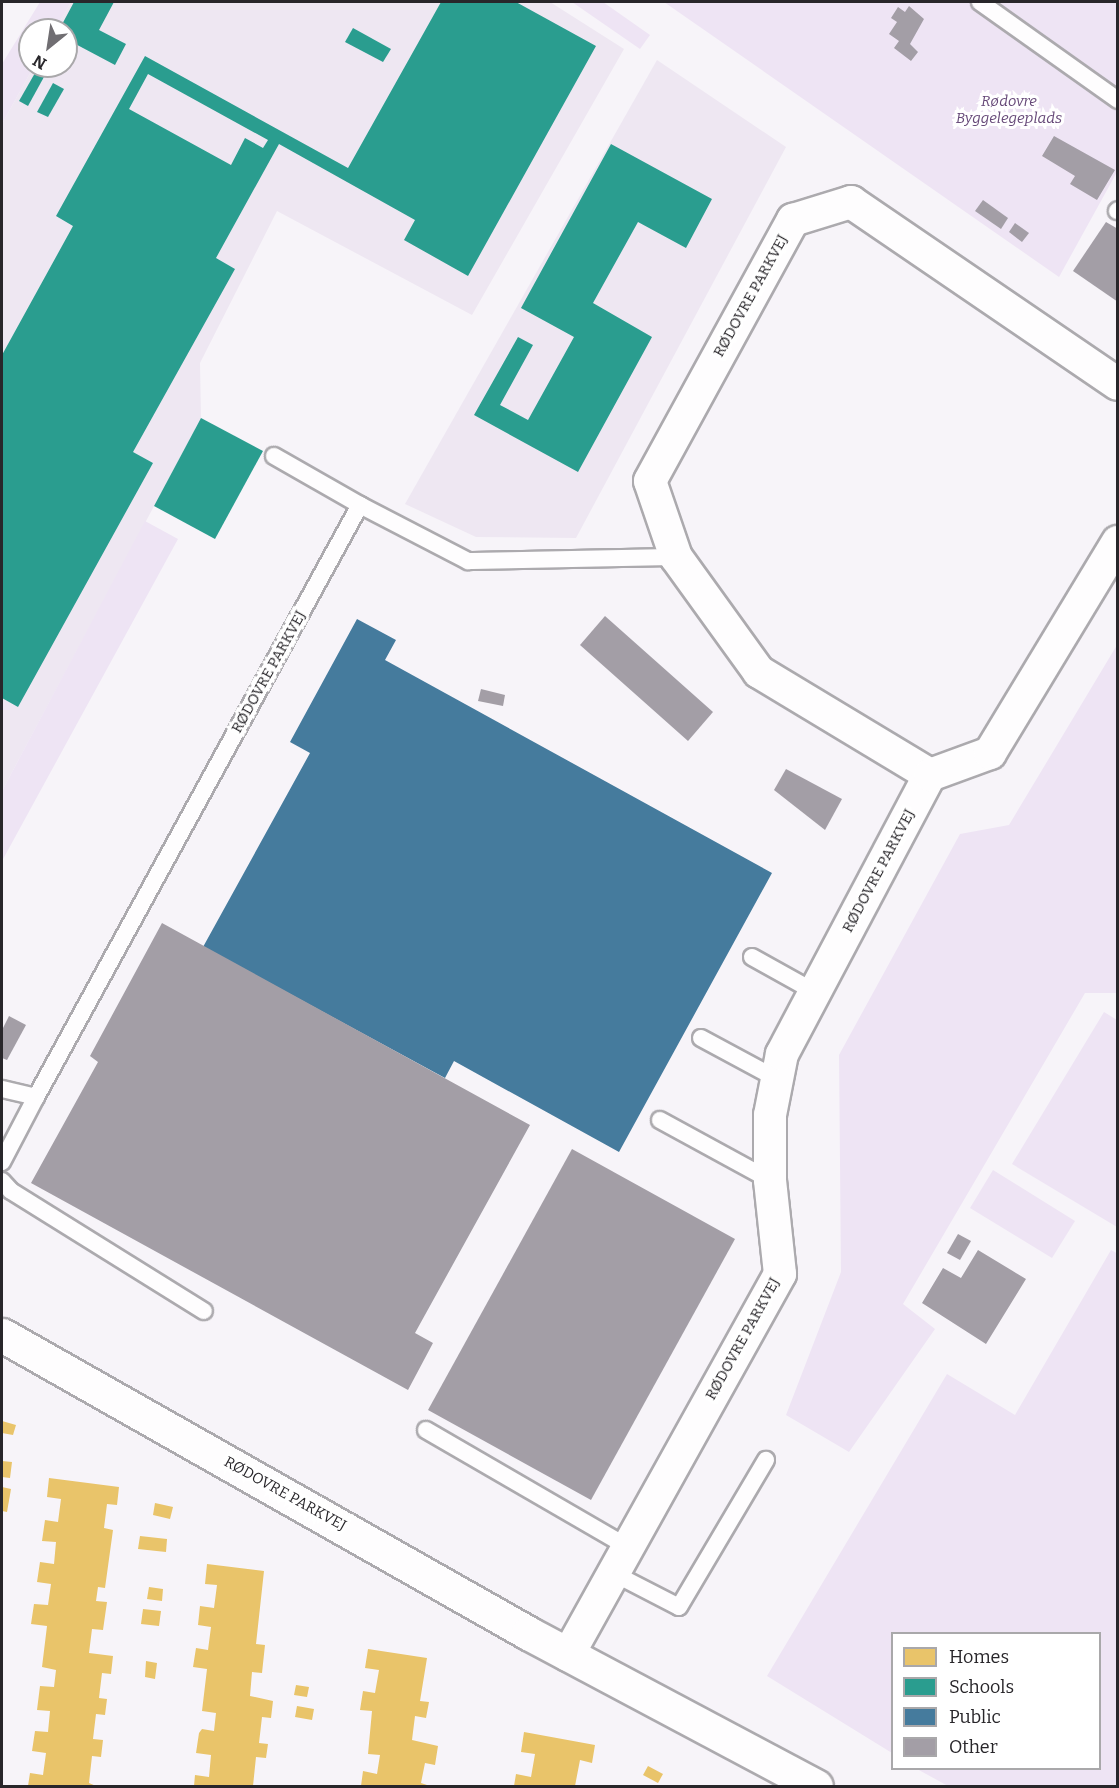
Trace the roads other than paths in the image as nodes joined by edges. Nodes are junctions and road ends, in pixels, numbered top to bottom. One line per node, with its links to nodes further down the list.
1 (980, 2): 2 (lane)
2 (1118, 100)
3 (1118, 384): 7 (street, RØDOVRE PARKVEJ)
4 (274, 456): 5 (lane)
5 (360, 505): 7 (lane); 14 (lane, RØDOVRE PARKVEJ)
6 (1118, 542): 8 (street)
7 (676, 556): 8 (street, RØDOVRE PARKVEJ)
8 (930, 775): 10 (street, RØDOVRE PARKVEJ)
9 (752, 957): 10 (lane)
10 (815, 992): 12 (street, RØDOVRE PARKVEJ)
11 (701, 1038): 12 (lane)
12 (777, 1079): 17 (street, RØDOVRE PARKVEJ)
13 (2, 1089): 14 (lane)
14 (36, 1097): 16 (lane, RØDOVRE PARKVEJ)
15 (660, 1120): 17 (lane)
16 (2, 1162)
17 (770, 1180): 23 (street, RØDOVRE PARKVEJ)
18 (2, 1181): 19 (lane)
19 (204, 1311)
20 (2, 1335): 24 (street, RØDOVRE PARKVEJ)
21 (426, 1430): 23 (lane)
22 (766, 1460): 23 (lane)
23 (620, 1560): 24 (street, RØDOVRE PARKVEJ)
24 (568, 1654): 25 (street, RØDOVRE PARKVEJ)
25 (816, 1786)

